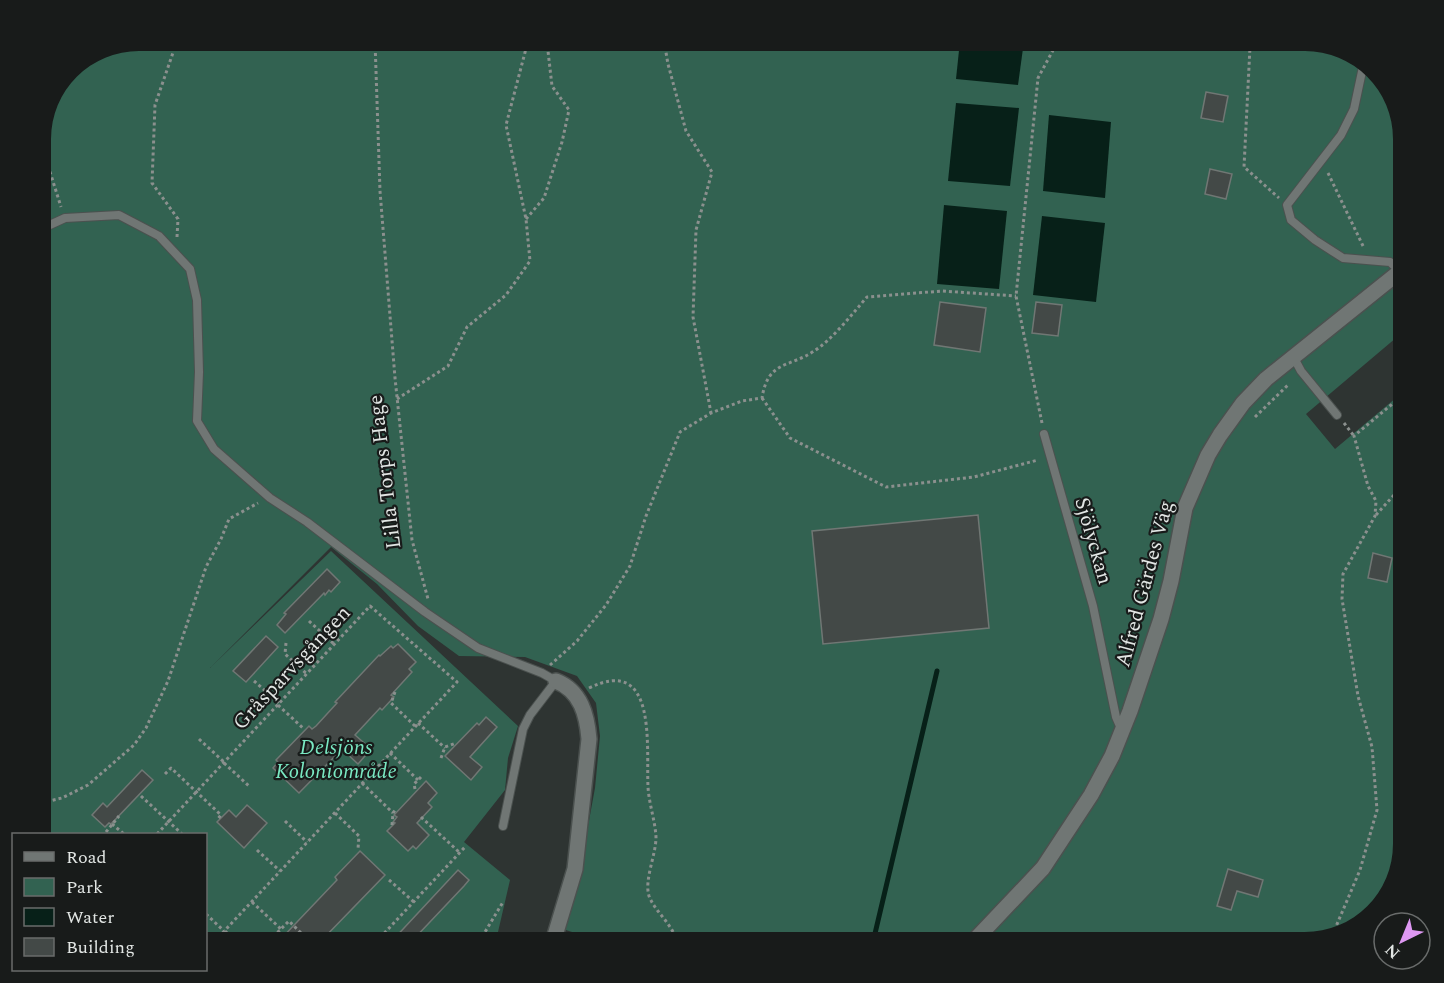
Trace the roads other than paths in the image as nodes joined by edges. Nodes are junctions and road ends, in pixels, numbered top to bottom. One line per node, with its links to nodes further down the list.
1 (1362, 72): 3 (lane, Alfred Gärdes Väg)
2 (51, 224): 8 (lane)
3 (1393, 264)
4 (1393, 278): 5 (street, Alfred Gärdes Väg)
5 (1297, 365): 6 (lane); 9 (street, Alfred Gärdes Väg)
6 (1337, 414)
7 (1044, 434): 9 (lane, Sjölyckan)
8 (556, 681): 10 (lane); 11 (street)
9 (1124, 727): 12 (street, Alfred Gärdes Väg)
10 (503, 826)
11 (556, 932)
12 (982, 932)

